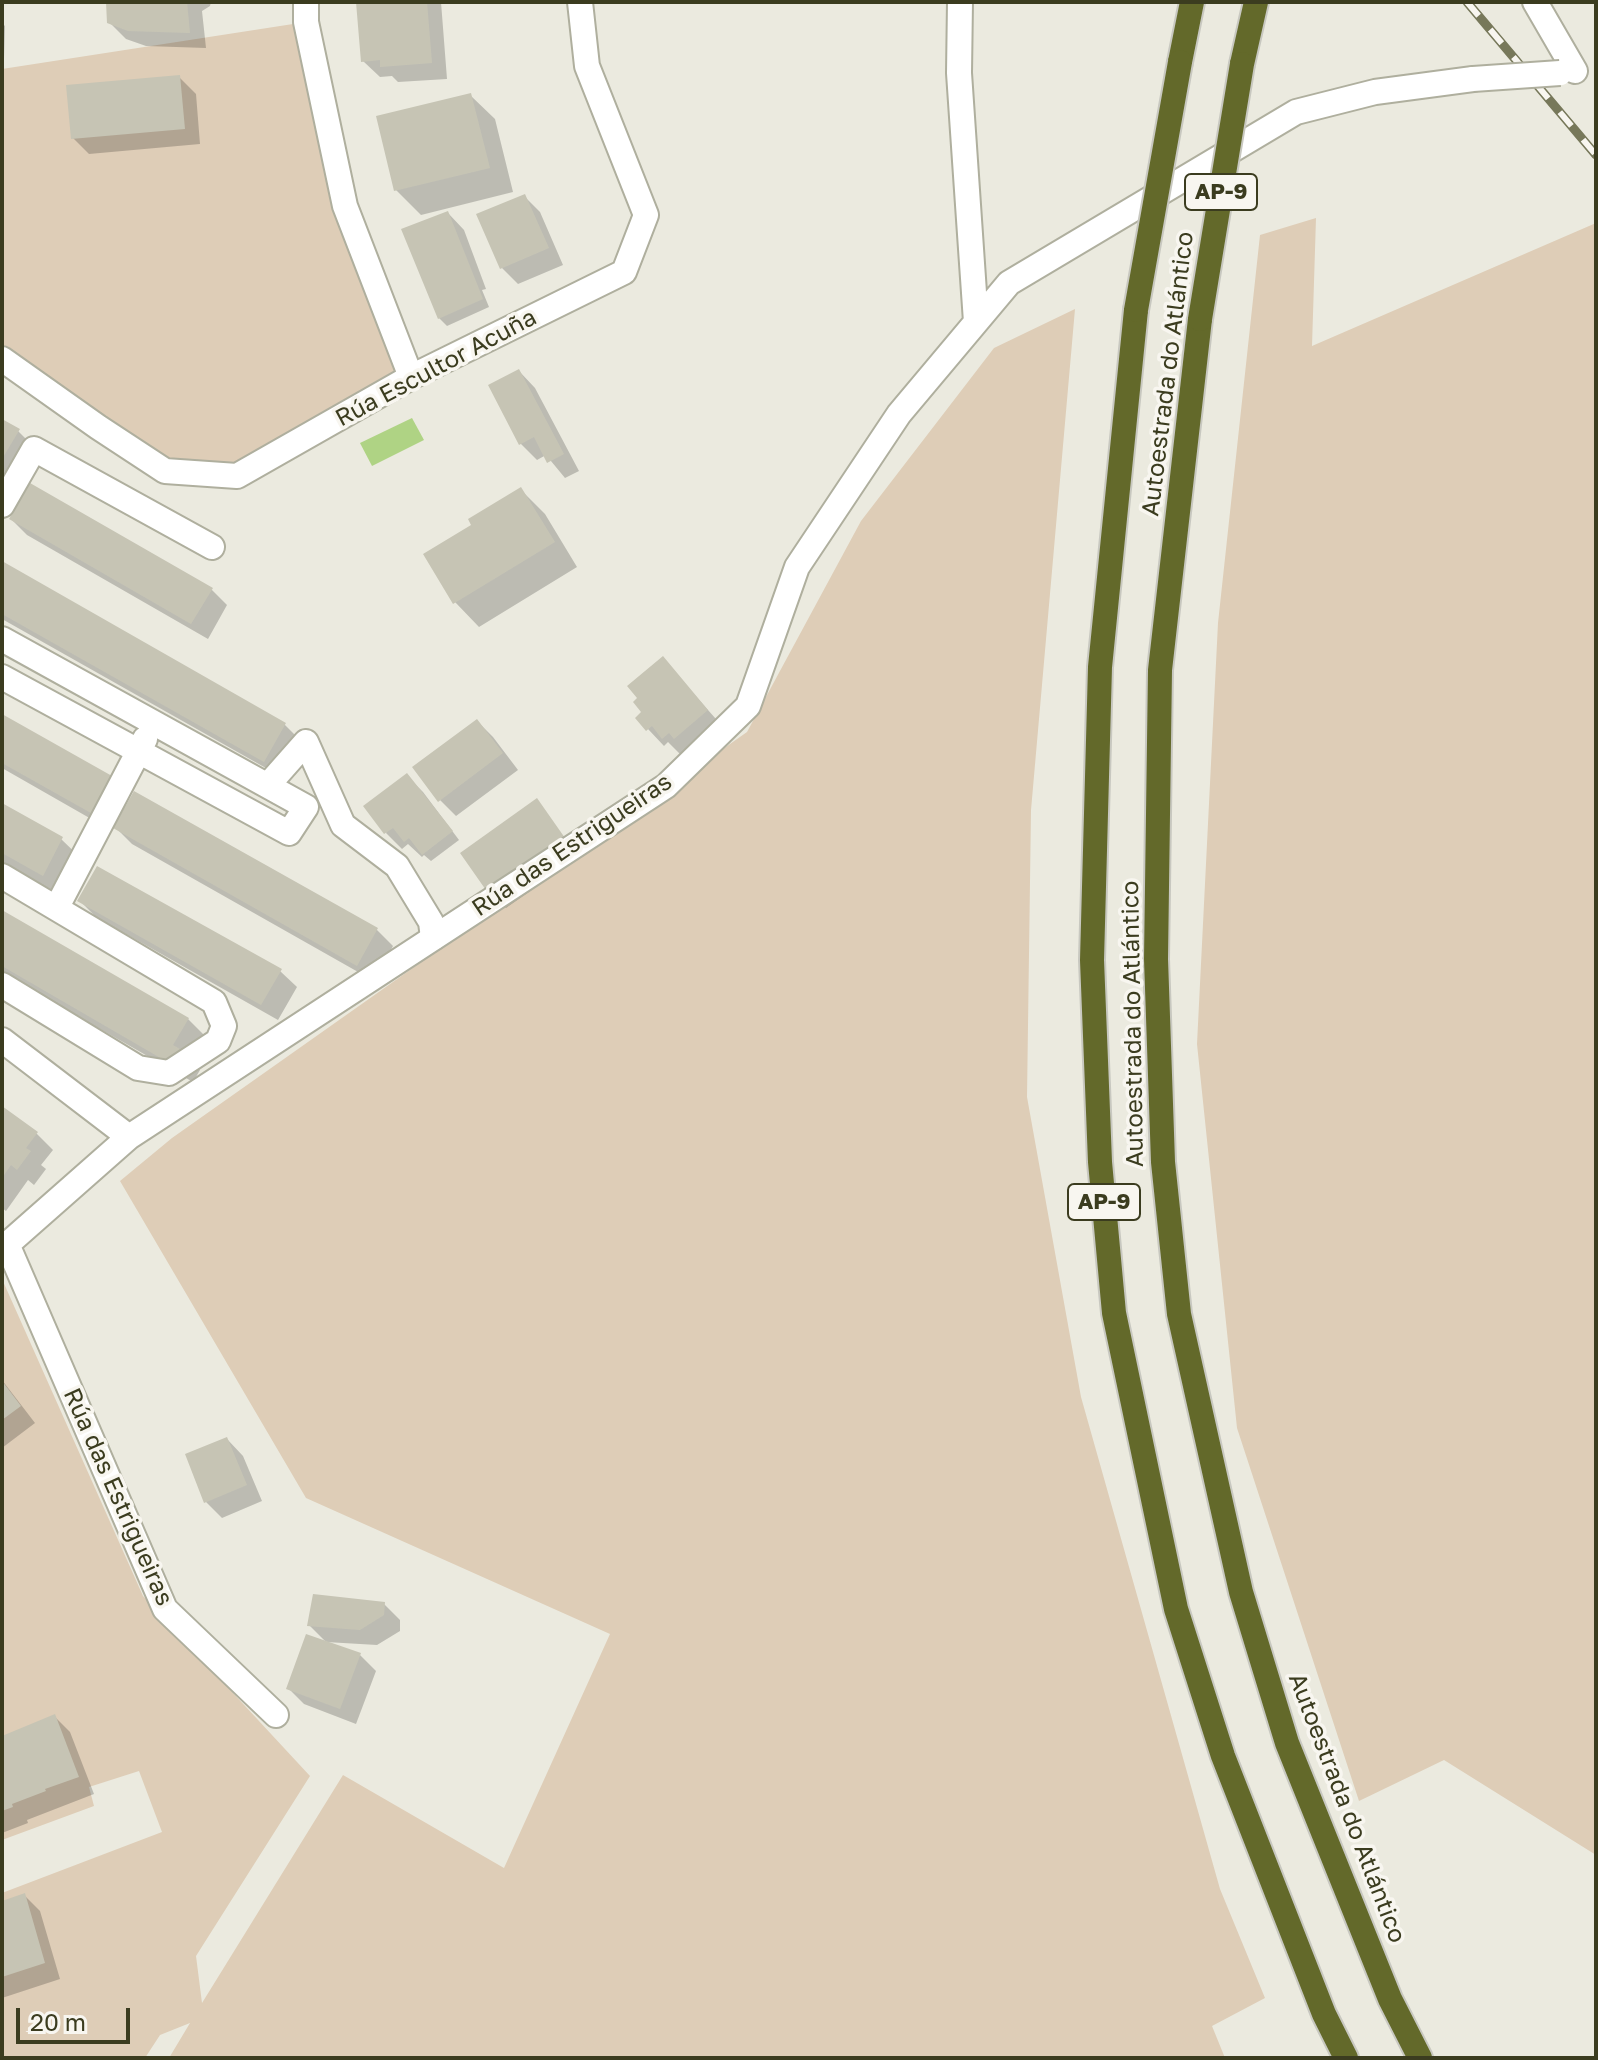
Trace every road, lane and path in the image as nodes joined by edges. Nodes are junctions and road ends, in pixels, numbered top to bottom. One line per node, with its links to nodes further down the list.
1 (306, 2): 10 (street)
2 (580, 2): 10 (street, Rúa Escultor Acuña)
3 (960, 2): 8 (street)
4 (1192, 2): 26 (highway, Autoestrada do Atlántico / AP-9, bridge)
5 (1256, 2): 27 (highway, Autoestrada do Atlántico / AP-9, bridge)
6 (1535, 2): 7 (street)
7 (1577, 71): 8 (street, Rúa das Estrigueiras, bridge)
8 (976, 322): 20 (street, Rúa das Estrigueiras)
9 (2, 359): 10 (street, Rúa Escultor Acuña)
10 (411, 377)
11 (2, 505): 12 (street)
12 (212, 547)
13 (2, 639): 15 (street)
14 (2, 677): 16 (street)
15 (154, 723): 16 (street); 17 (street)
16 (138, 752): 17 (street); 19 (street)
17 (268, 785): 20 (street)
18 (2, 876): 19 (street)
19 (57, 907): 21 (street)
20 (433, 938): 23 (street, Rúa das Estrigueiras)
21 (2, 985)
22 (2, 1040): 23 (street)
23 (129, 1137): 24 (street, Rúa das Estrigueiras)
24 (5, 1247): 25 (street, Rúa das Estrigueiras)
25 (276, 1715)
26 (1346, 2058)
27 (1420, 2058)

